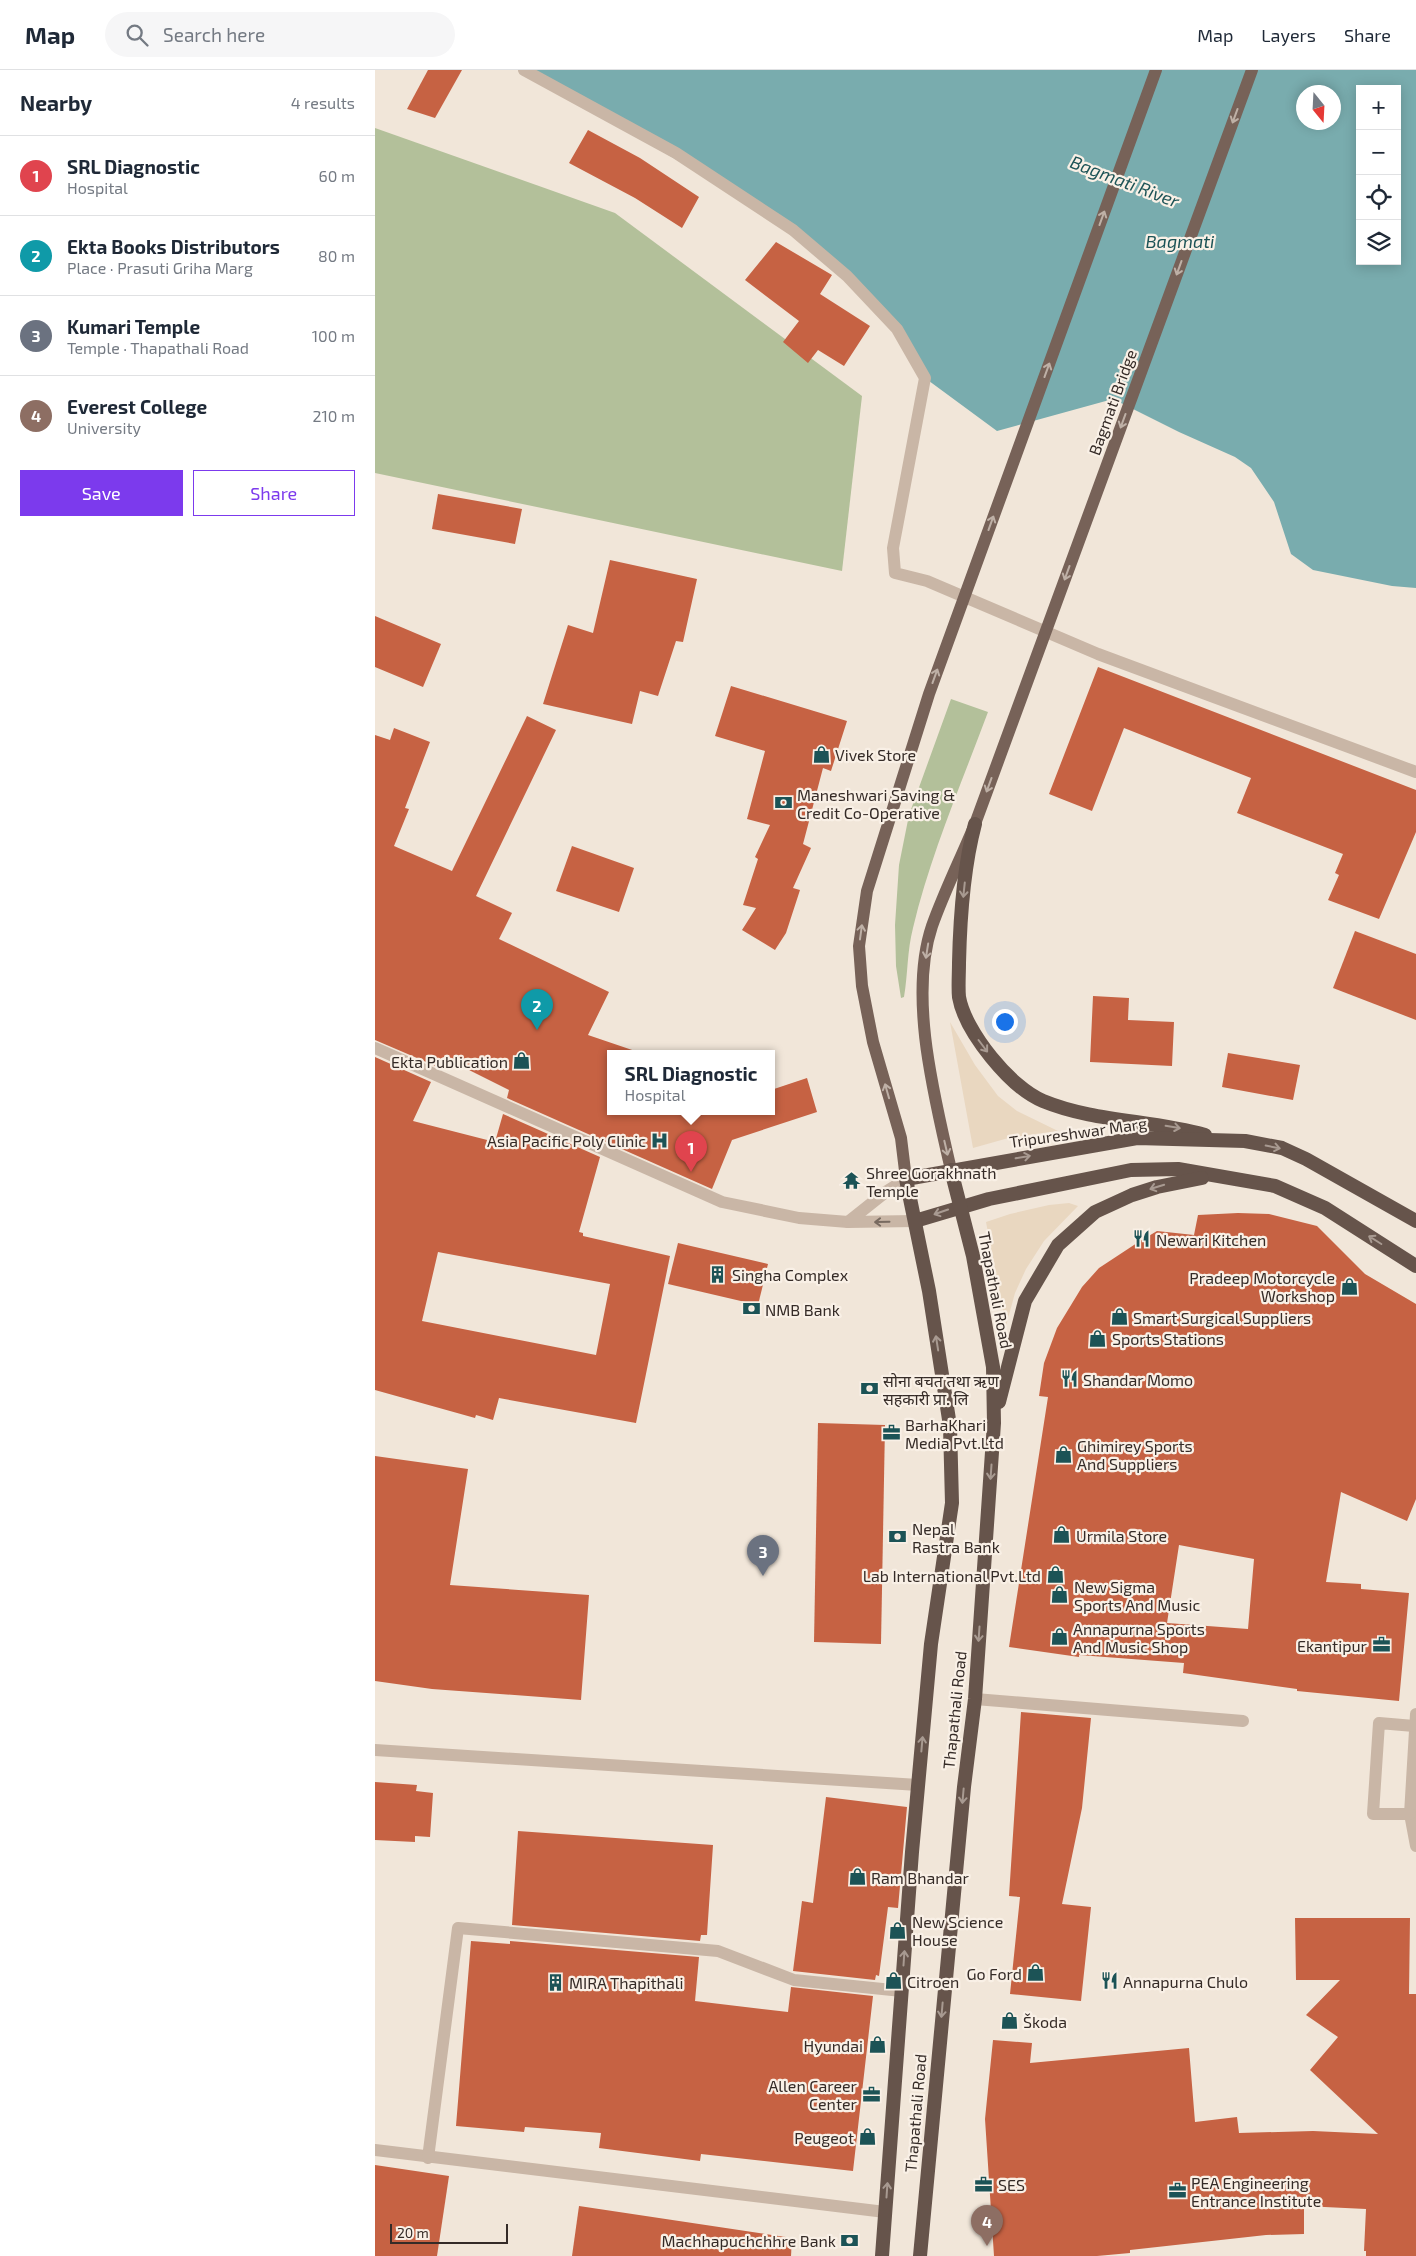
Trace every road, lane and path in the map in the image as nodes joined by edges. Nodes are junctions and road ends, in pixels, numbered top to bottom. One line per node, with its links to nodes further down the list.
1 (523, 70): 4 (street)
2 (1156, 70): 10 (main road, one-way to 2)
3 (1252, 70): 5 (main road, Bagmati Bridge, one-way to 5)
4 (1416, 772)
5 (975, 824): 7 (highway, one-way to 7); 8 (main road, Bagmati Bridge, one-way to 8)
6 (375, 1048): 14 (street)
7 (1224, 1140): 8 (highway, Tripureshwar Marg, one-way to 7); 13 (highway, Tripureshwar Marg, one-way to 13)
8 (951, 1170): 10 (highway, Tripureshwar Marg); 11 (highway, Thapathali Road)
9 (1222, 1176): 11 (highway); 15 (highway, one-way to 9); 16 (highway, one-way to 16)
10 (907, 1180): 12 (highway, Thapathali Road); 14 (street)
11 (960, 1206): 12 (highway, one-way to 12); 16 (highway, Thapathali Road)
12 (915, 1221): 14 (street, one-way to 14); 21 (highway, Thapathali Road, one-way to 12)
13 (1416, 1221)
14 (849, 1222)
15 (1416, 1266)
16 (994, 1423): 17 (highway, Thapathali Road, one-way to 17)
17 (975, 1699): 19 (street); 29 (highway, Thapathali Road, one-way to 29)
18 (1415, 1720): 22 (street); 22 (street)
19 (1243, 1721)
20 (375, 1750): 21 (street)
21 (918, 1785): 24 (highway, Thapathali Road, one-way to 21)
22 (1410, 1814): 23 (street)
23 (1416, 1846)
24 (902, 1991): 26 (street); 27 (highway, Thapathali Road, one-way to 24)
25 (375, 2150): 26 (street)
26 (428, 2158): 27 (street)
27 (885, 2212): 28 (highway, Thapathali Road)
28 (882, 2256)
29 (920, 2256)

